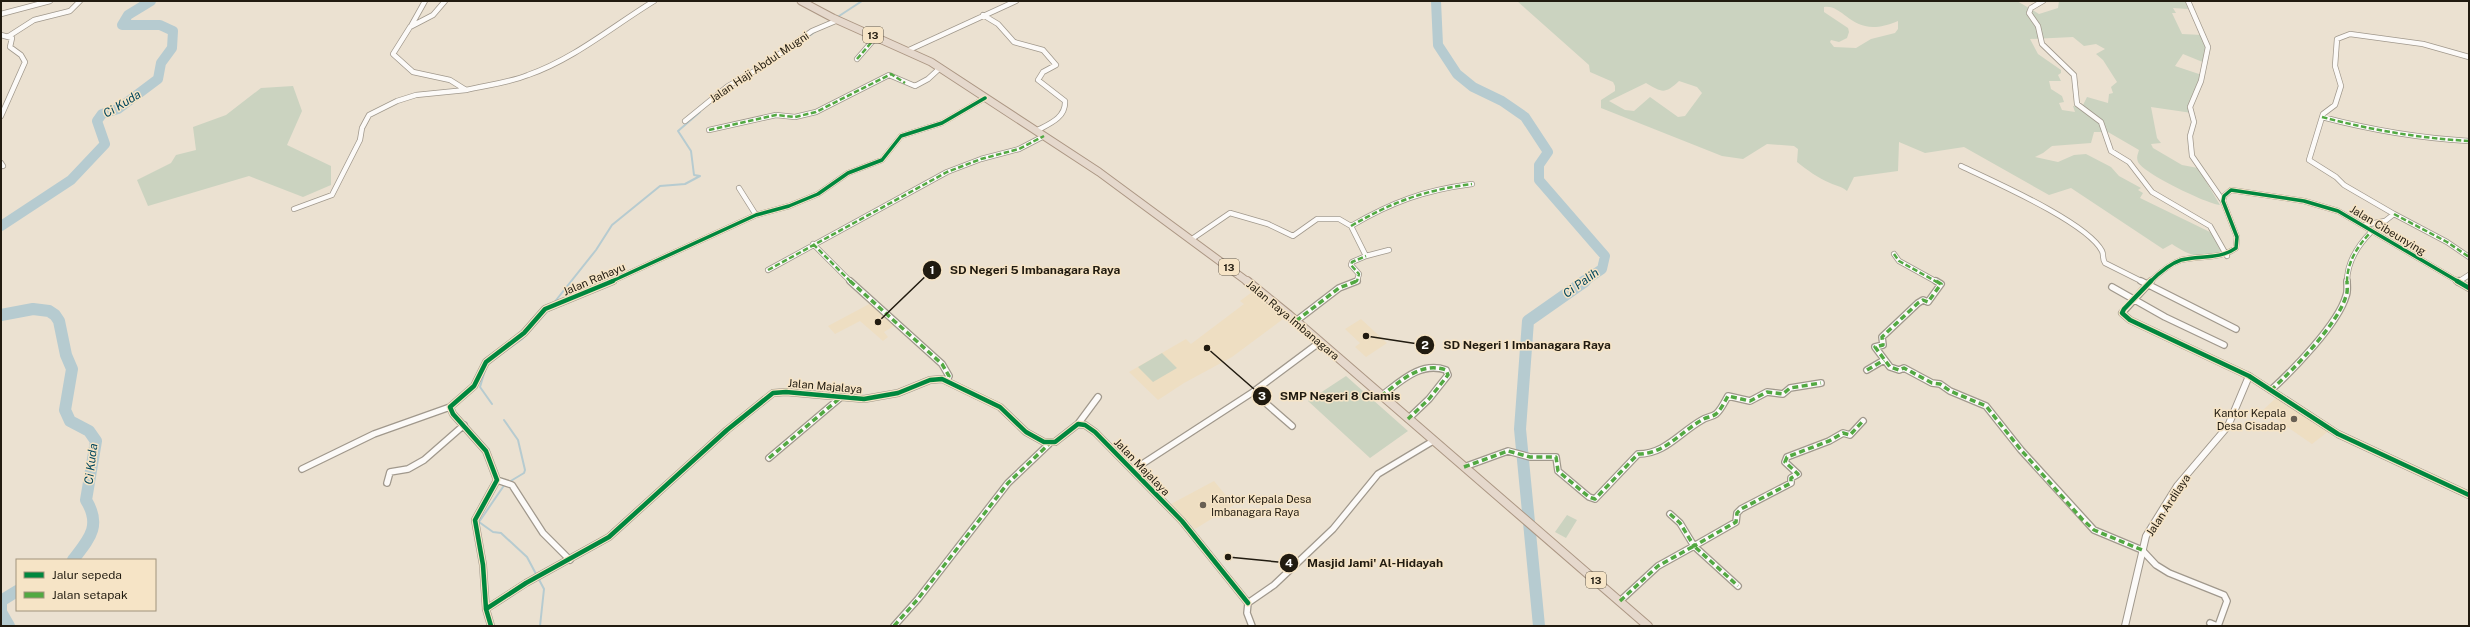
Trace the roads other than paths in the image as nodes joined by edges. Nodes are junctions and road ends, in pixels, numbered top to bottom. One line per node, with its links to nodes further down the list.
1 (50, 1): 10 (street)
2 (80, 1): 15 (street)
3 (425, 1): 13 (street)
4 (445, 1): 13 (street)
5 (654, 1): 21 (street)
6 (800, 1): 12 (highway, Jalan Raya Imbanagara / 13)
7 (1016, 1): 11 (street)
8 (2043, 1): 45 (street)
9 (2188, 1): 33 (street)
10 (1, 14)
11 (983, 15): 17 (street); 27 (street)
12 (836, 19): 16 (highway, Jalan Raya Imbanagara / 13); 25 (street, Jalan Haji Abdul Mugni)
13 (410, 27): 21 (street)
14 (1, 35): 15 (street)
15 (8, 36): 23 (street)
16 (877, 36): 17 (highway, Jalan Raya Imbanagara / 13); 19 (street)
17 (909, 50): 20 (highway, Jalan Raya Imbanagara / 13)
18 (2469, 57): 24 (street)
19 (857, 59)
20 (940, 68): 22 (highway, Jalan Raya Imbanagara / 13); 26 (street)
21 (466, 90): 34 (street)
22 (985, 98): 27 (highway, Jalan Raya Imbanagara / 13); 36 (street, Jalan Rahayu)
23 (2, 113)
24 (2322, 117): 29 (street); 35 (street)
25 (685, 121)
26 (708, 130)
27 (1036, 131): 28 (highway, Jalan Raya Imbanagara / 13)
28 (1044, 136): 40 (highway, Jalan Raya Imbanagara / 13); 41 (street)
29 (2469, 141)
30 (1961, 166): 50 (street)
31 (1472, 184): 37 (street)
32 (739, 188): 36 (street)
33 (2223, 201): 38 (street, Jalan Cibeunying); 45 (street)
34 (294, 209)
35 (2394, 214): 38 (street); 46 (street)
36 (756, 215): 68 (street, Jalan Rahayu)
37 (1351, 226): 40 (street); 44 (street)
38 (2364, 226): 39 (street, Jalan Cibeunying)
39 (2372, 231): 49 (street, Jalan Cibeunying); 63 (street)
40 (1192, 239): 54 (highway, Jalan Raya Imbanagara / 13)
41 (812, 244): 47 (street); 61 (street)
42 (1389, 250): 44 (street)
43 (1894, 254): 58 (street)
44 (1366, 256): 54 (street)
45 (2227, 256): 50 (street)
46 (2469, 257)
47 (768, 270)
48 (2469, 275): 49 (street)
49 (2458, 282): 52 (street, Jalan Cibeunying)
50 (2148, 286): 53 (street); 55 (street)
51 (2112, 287): 53 (street)
52 (2469, 288)
53 (2135, 299): 57 (street); 60 (street)
54 (1296, 321): 56 (highway, Jalan Raya Imbanagara / 13)
55 (2236, 329)
56 (1320, 342): 64 (street); 65 (highway, Jalan Raya Imbanagara / 13)
57 (2224, 345)
58 (1884, 360): 59 (street); 85 (street)
59 (1867, 370)
60 (2249, 376): 63 (street); 85 (street, Jalan Ardilaya)
61 (947, 380): 67 (street, Jalan Majalaya); 75 (street)
62 (1821, 383): 77 (street)
63 (2271, 390): 82 (street)
64 (1253, 392): 73 (street); 79 (street)
65 (1381, 396): 69 (highway, Jalan Raya Imbanagara / 13); 69 (street)
66 (1098, 397): 71 (street)
67 (840, 398): 76 (street); 86 (street, Jalan Majalaya)
68 (450, 407): 72 (street); 78 (street)
69 (1408, 419): 74 (highway, Jalan Raya Imbanagara / 13)
70 (1863, 421): 84 (street)
71 (1078, 424): 75 (street); 79 (street, Jalan Majalaya)
72 (464, 425): 80 (street); 81 (street)
73 (1292, 426)
74 (1433, 441): 77 (highway, Jalan Raya Imbanagara / 13); 89 (street)
75 (1049, 444): 93 (street)
76 (769, 458)
77 (1464, 467): 88 (highway, Jalan Raya Imbanagara / 13)
78 (302, 469)
79 (1133, 470): 89 (street, Jalan Majalaya)
80 (497, 480): 86 (street); 90 (street)
81 (387, 483)
82 (2469, 495)
83 (1670, 514): 84 (street)
84 (1694, 546): 87 (street); 88 (street)
85 (2142, 550): 96 (street, Jalan Ardilaya); 97 (street)
86 (570, 560): 90 (street, Jalan Majalaya)
87 (1738, 586)
88 (1620, 601): 95 (highway, Jalan Raya Imbanagara / 13)
89 (1248, 603): 94 (street)
90 (486, 609): 92 (street)
91 (2210, 623): 97 (street)
92 (491, 626)
93 (894, 626)
94 (1252, 626)
95 (1648, 626)
96 (2125, 626)
97 (2218, 626)

